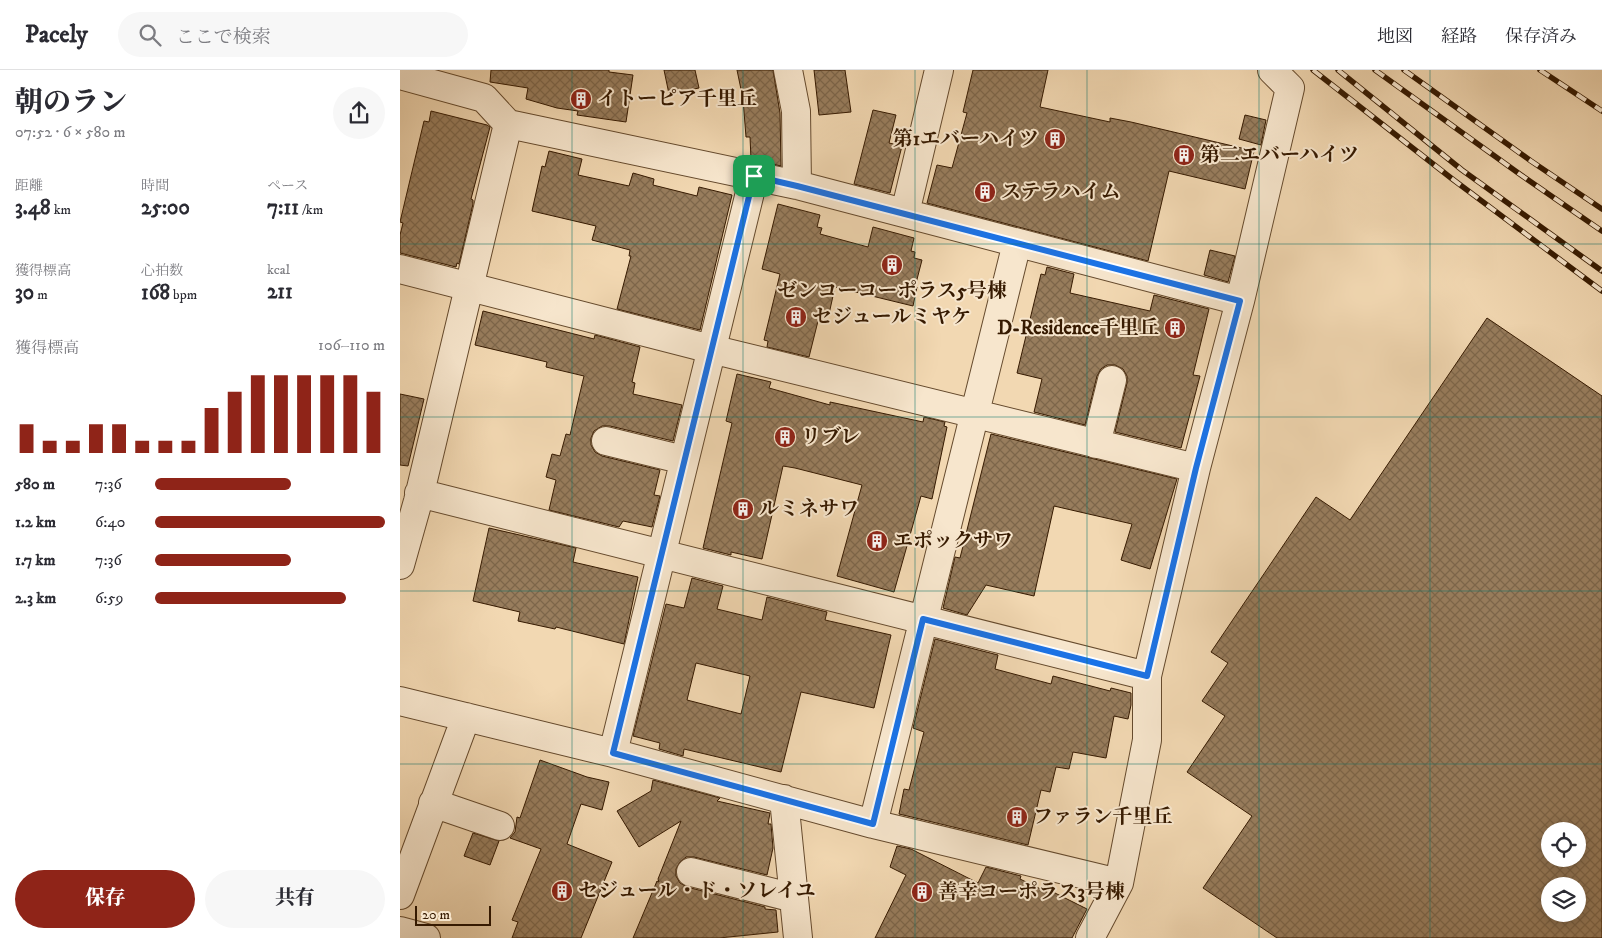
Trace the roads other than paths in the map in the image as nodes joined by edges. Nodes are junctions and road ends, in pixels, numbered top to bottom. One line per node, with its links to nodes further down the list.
1 (788, 70): 7 (street)
2 (939, 70): 8 (street)
3 (1272, 70): 12 (street)
4 (400, 75): 5 (street)
5 (508, 124): 6 (street); 11 (street)
6 (754, 176): 7 (street); 13 (street)
7 (797, 186): 8 (street)
8 (905, 213): 9 (street)
9 (1017, 243): 12 (street); 15 (street)
10 (400, 269): 11 (street)
11 (469, 287): 13 (street); 20 (street)
12 (1240, 301): 19 (street)
13 (711, 349): 15 (street); 18 (street)
14 (1112, 380): 17 (street)
15 (974, 414): 17 (street); 23 (street)
16 (606, 441): 18 (street)
17 (1096, 444): 19 (street)
18 (684, 460): 21 (street)
19 (1196, 468): 24 (street)
20 (412, 497): 21 (street); 22 (street)
21 (662, 553): 23 (street); 27 (street)
22 (400, 565)
23 (923, 619): 24 (street); 30 (street)
24 (1147, 676): 34 (street)
25 (400, 701): 26 (street)
26 (466, 717): 27 (street); 29 (street)
27 (613, 753): 28 (street)
28 (784, 800): 30 (street); 36 (street)
29 (434, 803): 31 (street); 32 (street)
30 (873, 824): 34 (street)
31 (500, 826)
32 (409, 843): 35 (street)
33 (691, 872): 36 (street)
34 (1119, 883): 40 (street)
35 (400, 895)
36 (794, 898): 39 (street)
37 (400, 931): 38 (street)
38 (426, 938)
39 (798, 938)
40 (1090, 938)

